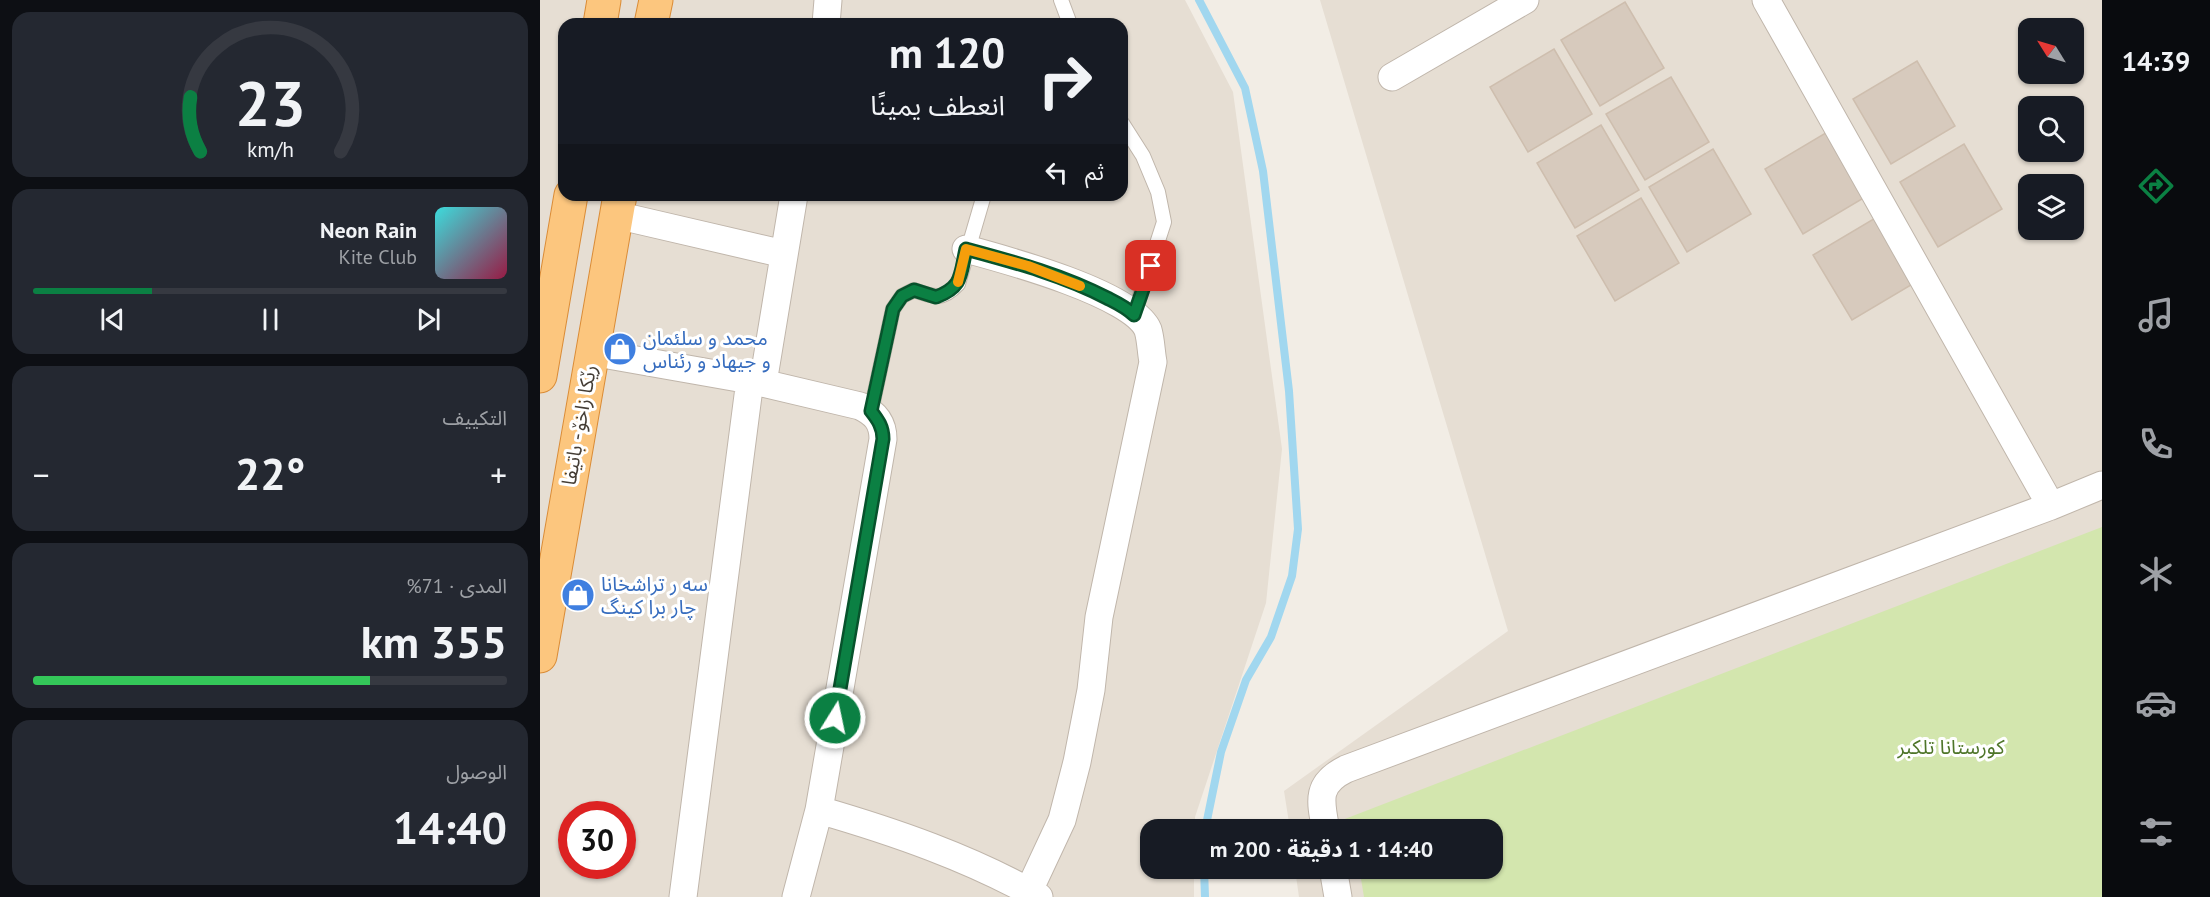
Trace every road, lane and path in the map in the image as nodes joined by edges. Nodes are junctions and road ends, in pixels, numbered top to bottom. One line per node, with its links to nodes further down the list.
1 (604, 0): 7 (highway)
2 (656, 0): 8 (highway)
3 (828, 0): 9 (street)
4 (1061, 0): 10 (lane)
5 (1525, 0): 11 (street)
6 (1766, 0): 26 (street)
7 (601, 18)
8 (652, 18)
9 (826, 18)
10 (1068, 18)
11 (1392, 77)
12 (1128, 132): 20 (lane)
13 (569, 201): 19 (highway)
14 (793, 201): 18 (street)
15 (982, 201): 17 (lane)
16 (618, 205): 18 (street); 21 (highway, رێکا زاخۆ - باتیفا)
17 (966, 249): 20 (street); 24 (lane)
18 (784, 254): 23 (street)
19 (548, 274): 22 (highway)
20 (1134, 315): 31 (street)
21 (591, 352): 23 (street); 27 (highway, رێکا زاخۆ - باتیفا)
22 (540, 373)
23 (757, 381): 24 (street); 32 (street)
24 (871, 411): 28 (street)
25 (2102, 485): 26 (street)
26 (2051, 506): 29 (street)
27 (540, 656)
28 (819, 810): 31 (street); 33 (street)
29 (1324, 819)
30 (1335, 879): 34 (street)
31 (1031, 895)
32 (683, 897)
33 (796, 897)
34 (1338, 897)

